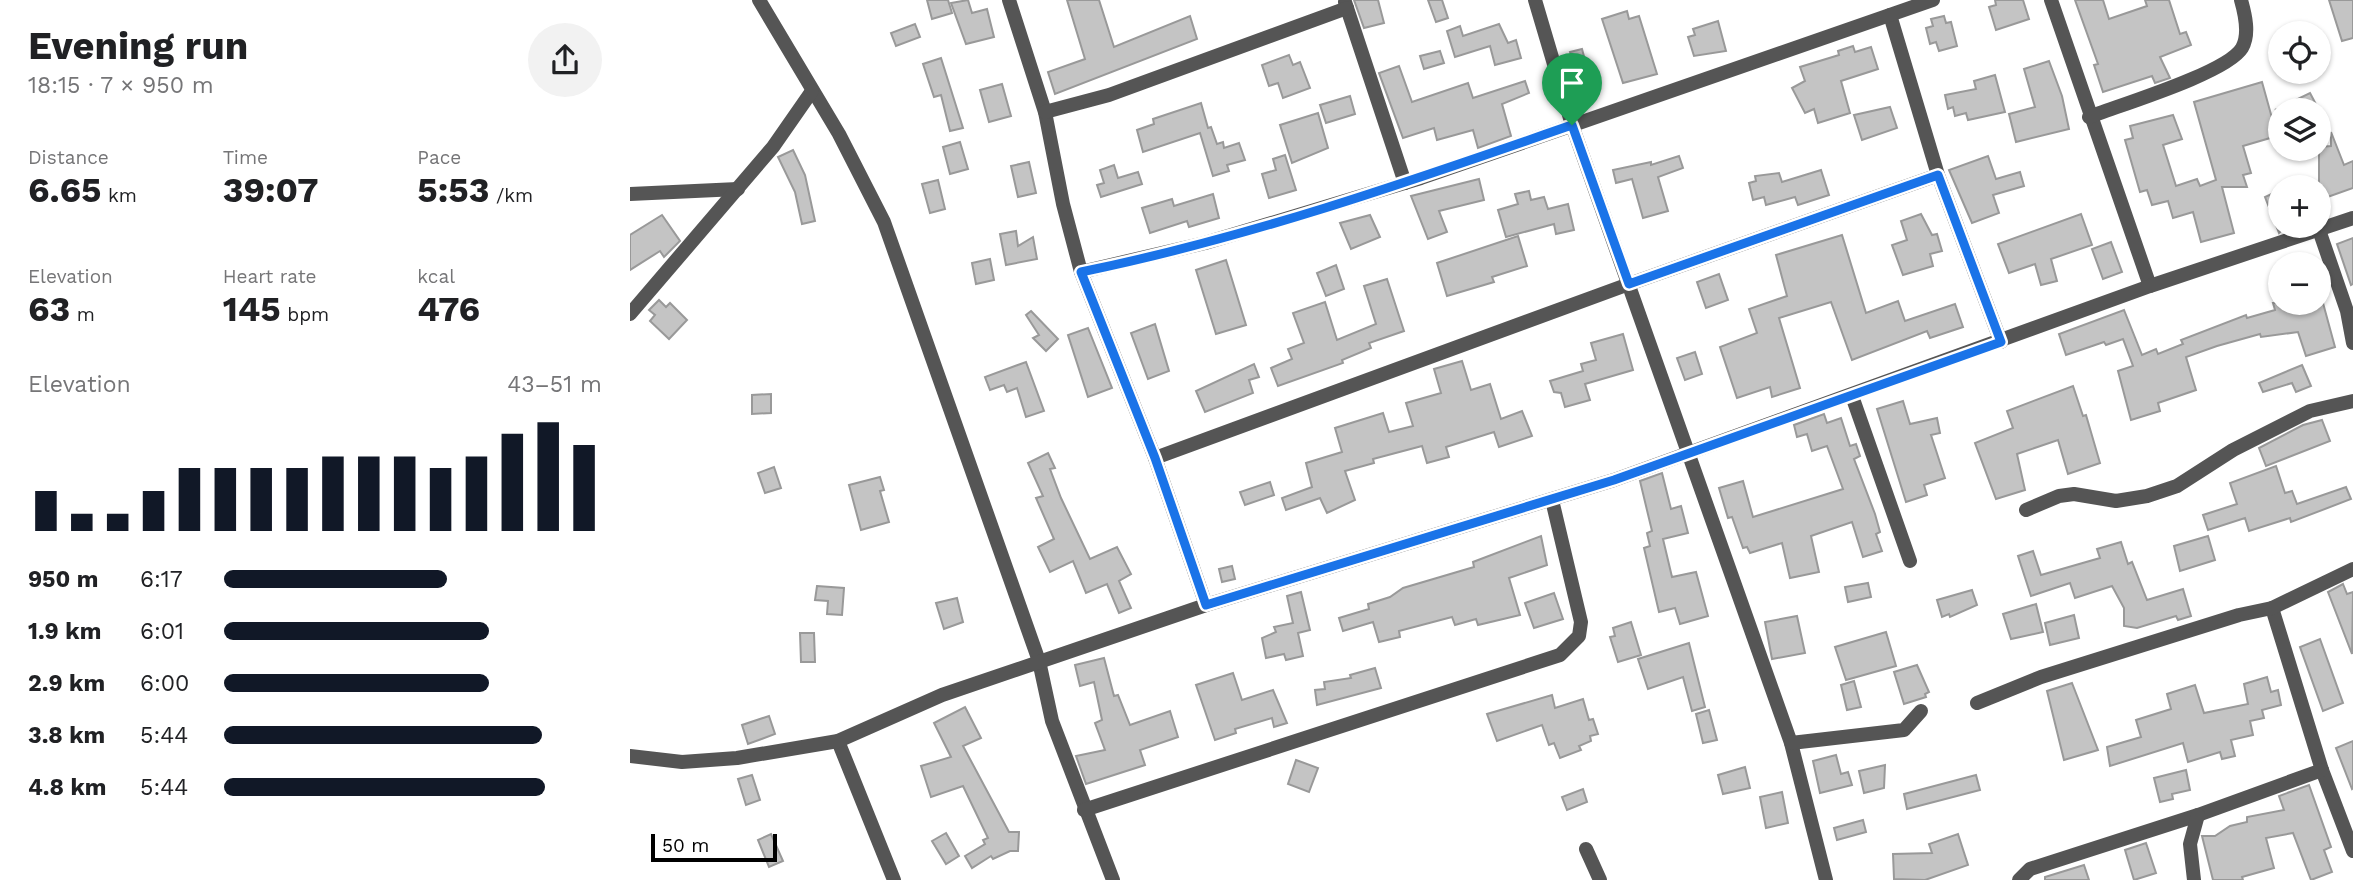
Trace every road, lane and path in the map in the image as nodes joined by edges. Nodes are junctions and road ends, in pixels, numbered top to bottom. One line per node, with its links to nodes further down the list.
1 (759, 0): 9 (street)
2 (1009, 0): 10 (street)
3 (1535, 0): 12 (street)
4 (1933, 0): 8 (street)
5 (2051, 0): 11 (street)
6 (2241, 0): 11 (street)
7 (1346, 4): 10 (street); 14 (street)
8 (1890, 15): 12 (street); 13 (street)
9 (812, 91): 15 (street); 37 (street)
10 (1045, 112): 21 (street)
11 (2089, 117): 23 (street)
12 (1572, 125): 14 (street); 22 (street)
13 (1938, 175): 22 (street); 25 (street)
14 (1405, 183): 21 (street)
15 (738, 189): 16 (street); 24 (street)
16 (630, 194)
17 (2353, 218): 18 (street)
18 (2331, 226)
19 (2295, 238): 23 (street)
20 (2322, 238): 26 (street)
21 (1081, 272): 30 (street)
22 (1629, 284): 29 (street); 30 (street)
23 (2150, 286): 25 (street)
24 (630, 313)
25 (2001, 342): 27 (street)
26 (2353, 342)
27 (1852, 396): 29 (street); 33 (street)
28 (2353, 401): 32 (street)
29 (1690, 453): 31 (street); 41 (street)
30 (1155, 458): 35 (street)
31 (1552, 500): 35 (street); 44 (street)
32 (2026, 510)
33 (1910, 561)
34 (2353, 569): 36 (street)
35 (1206, 605): 37 (street)
36 (2272, 608): 38 (street); 43 (street)
37 (1039, 661): 40 (street); 44 (street)
38 (1977, 703)
39 (1921, 711): 41 (street)
40 (838, 741): 42 (street); 48 (street)
41 (1791, 743): 51 (street)
42 (632, 761)
43 (2322, 770): 45 (street); 47 (street)
44 (1084, 810): 49 (street)
45 (2198, 815): 52 (street); 53 (street)
46 (1586, 849): 50 (street)
47 (2353, 850)
48 (894, 880)
49 (1113, 880)
50 (1600, 880)
51 (1826, 880)
52 (2019, 880)
53 (2194, 880)

